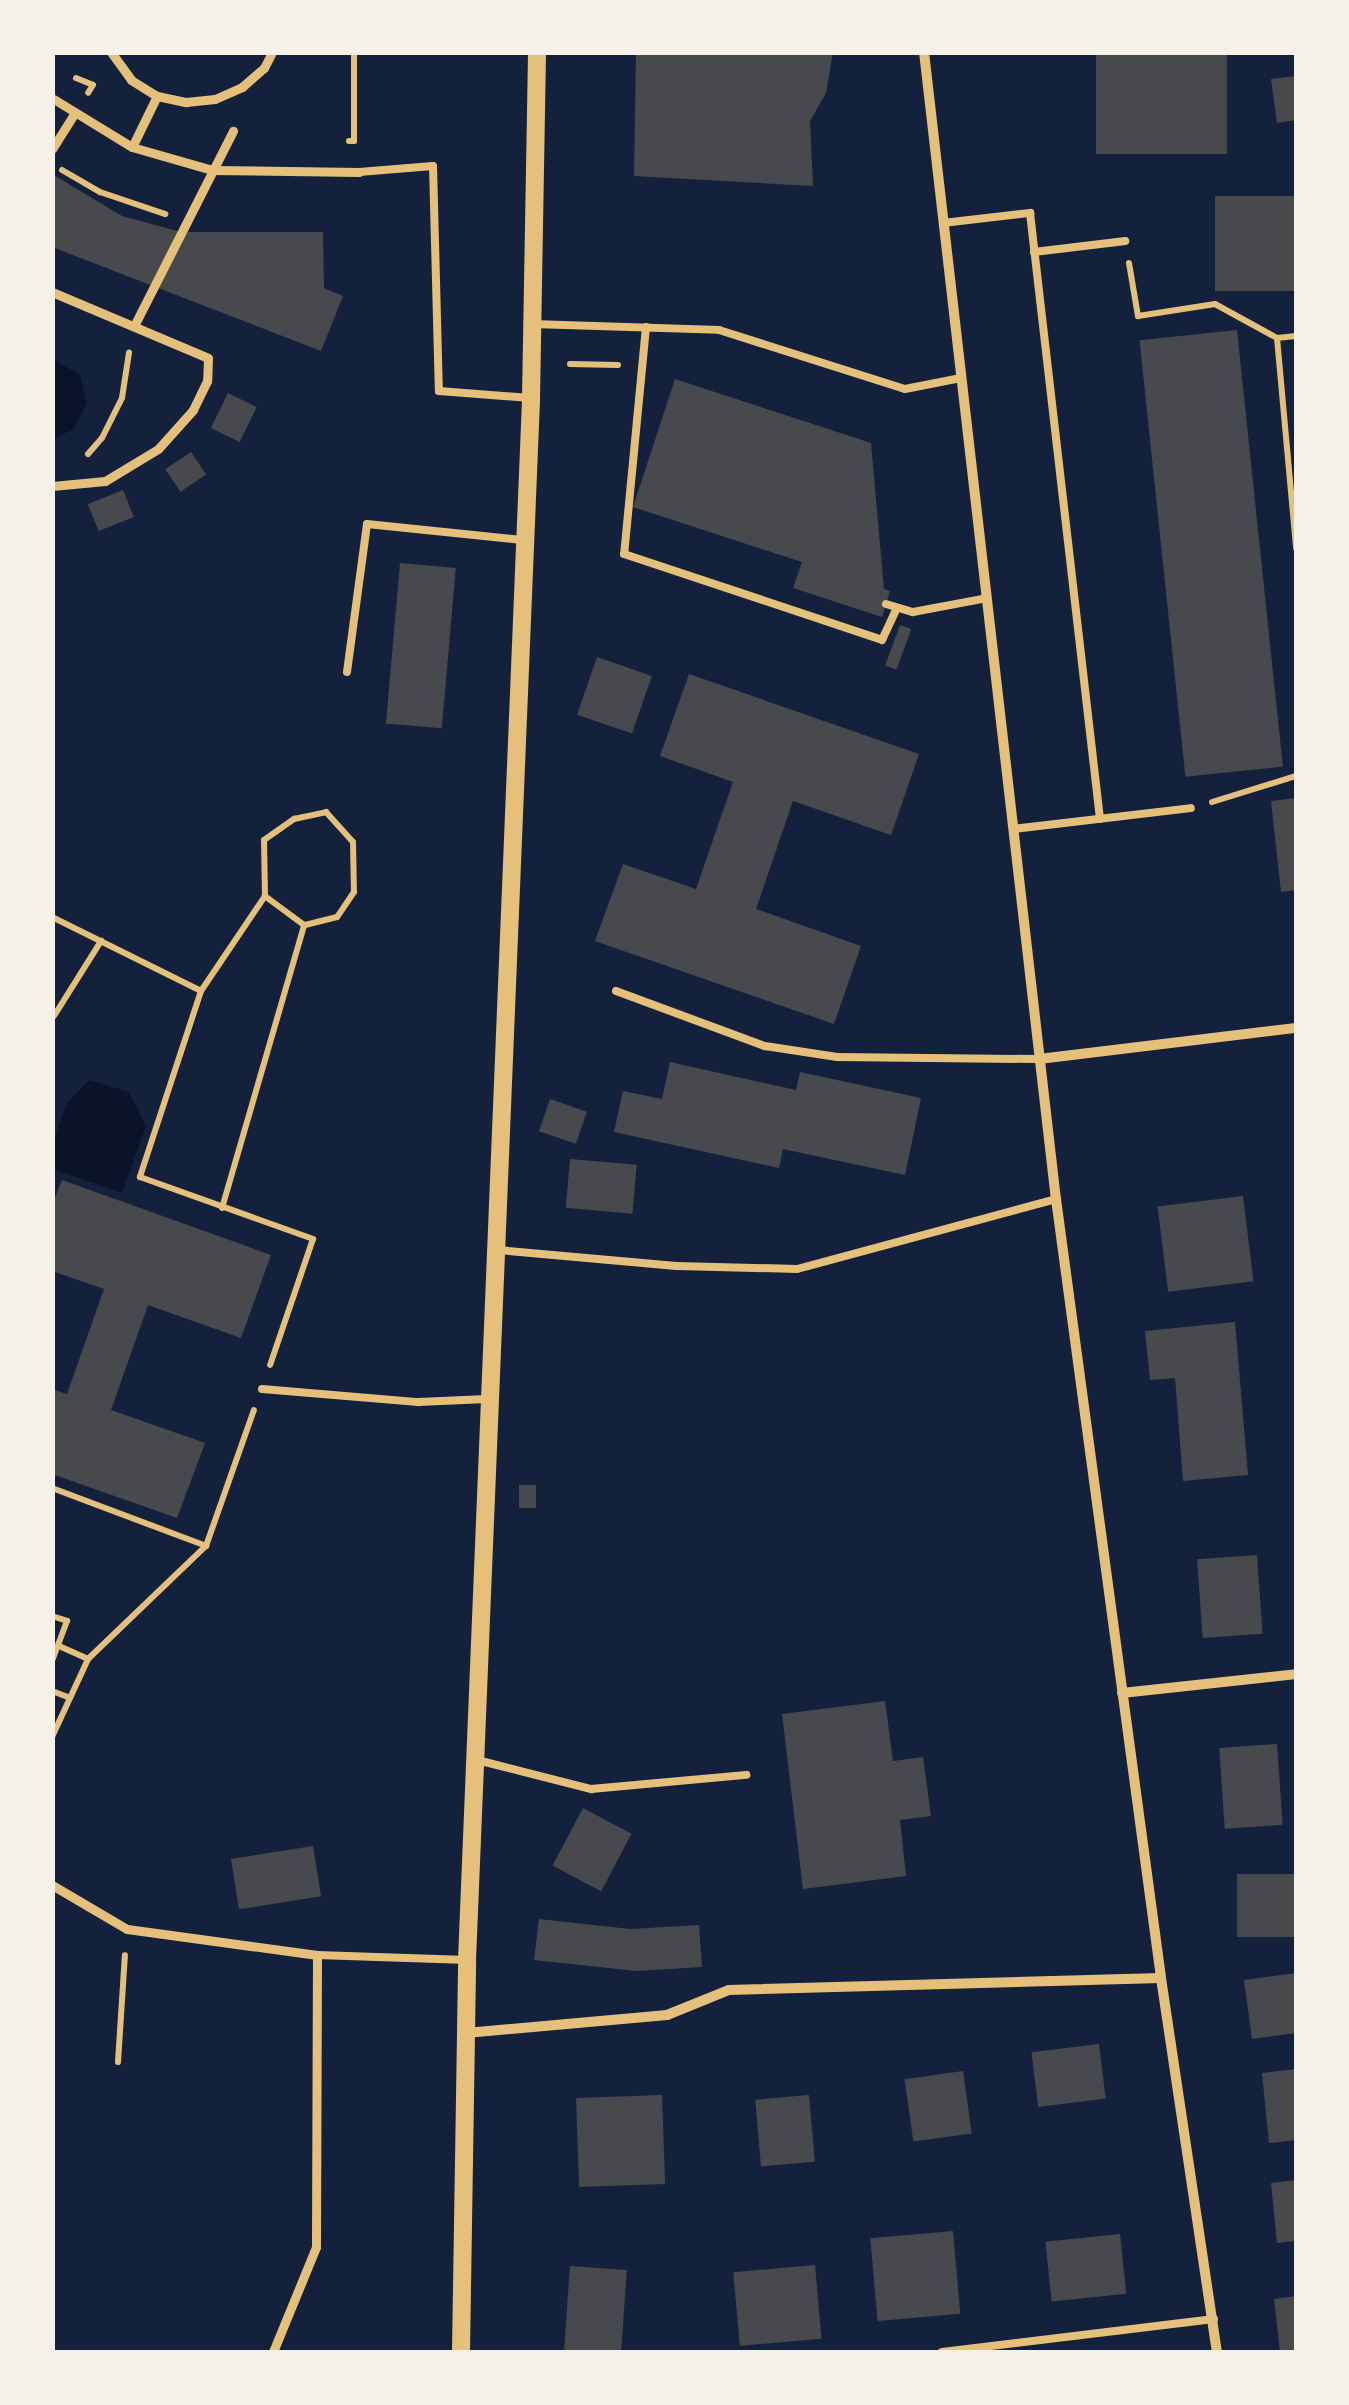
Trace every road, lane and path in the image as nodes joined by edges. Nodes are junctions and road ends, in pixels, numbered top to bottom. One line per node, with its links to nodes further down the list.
1 (111, 52): 6 (street)
2 (272, 52): 6 (street)
3 (354, 52): 10 (path)
4 (537, 52): 21 (street)
5 (924, 52): 17 (street)
6 (158, 96): 11 (street)
7 (52, 98): 8 (street)
8 (74, 114): 11 (street); 12 (street)
9 (233, 131): 14 (street)
10 (336, 142)
11 (132, 147): 14 (street)
12 (52, 150)
13 (52, 164): 16 (path)
14 (212, 170): 15 (street); 16 (street)
15 (359, 172): 29 (lane)
16 (188, 218): 22 (street)
17 (943, 223): 19 (lane); 28 (street)
18 (1125, 241): 19 (lane); 25 (path)
19 (1034, 252): 40 (lane)
20 (52, 292): 22 (street)
21 (532, 324): 23 (lane); 29 (street)
22 (134, 326): 30 (path); 31 (street)
23 (646, 327): 28 (lane); 36 (lane)
24 (1296, 336): 25 (path)
25 (1277, 338): 33 (path)
26 (570, 364): 27 (path)
27 (624, 365)
28 (961, 378): 34 (street)
29 (531, 398): 32 (street)
30 (84, 458)
31 (52, 486)
32 (525, 540): 37 (lane); 55 (street)
33 (1296, 548)
34 (986, 598): 36 (lane); 41 (street)
35 (886, 604): 36 (lane)
36 (896, 608)
37 (346, 672)
38 (1296, 776): 39 (path)
39 (1191, 808): 40 (lane)
40 (1100, 819): 41 (lane)
41 (1013, 830): 52 (street)
42 (265, 896): 44 (path); 44 (path); 46 (path)
43 (52, 917): 45 (path)
44 (304, 925): 54 (path)
45 (101, 941): 46 (path); 49 (path)
46 (201, 991): 54 (path)
47 (616, 991): 52 (lane)
48 (52, 998): 49 (path)
49 (54, 1016): 50 (path)
50 (52, 1028)
51 (1296, 1028): 52 (street)
52 (1039, 1058): 53 (street)
53 (1056, 1198): 55 (lane); 66 (street)
54 (222, 1208): 56 (path)
55 (498, 1250): 57 (street)
56 (262, 1389): 57 (lane); 59 (path)
57 (493, 1399): 69 (street)
58 (53, 1490): 59 (path)
59 (206, 1546): 62 (path)
60 (52, 1616): 61 (path)
61 (58, 1646): 62 (path); 63 (path)
62 (88, 1659): 67 (path)
63 (52, 1661)
64 (1296, 1674): 66 (street)
65 (52, 1691): 67 (path)
66 (1122, 1693): 75 (street)
67 (70, 1698): 68 (path)
68 (52, 1737)
69 (476, 1760): 70 (lane); 74 (street)
70 (746, 1775)
71 (52, 1886): 72 (street)
72 (127, 1929): 73 (street); 77 (path)
73 (317, 1955): 74 (lane); 79 (street)
74 (467, 1960): 76 (street)
75 (1161, 1978): 76 (street); 78 (street)
76 (466, 2033): 80 (street)
77 (118, 2062)
78 (1214, 2319): 81 (lane); 82 (street)
79 (273, 2352)
80 (460, 2352)
81 (942, 2352)
82 (1217, 2352)

